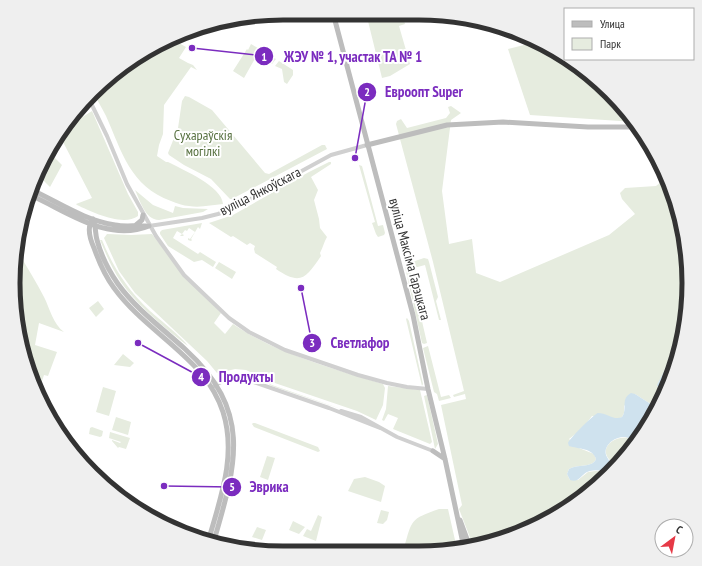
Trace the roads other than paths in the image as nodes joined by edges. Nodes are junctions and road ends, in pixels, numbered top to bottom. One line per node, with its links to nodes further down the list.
1 (335, 20): 4 (main road, вуліца Максіма Гарэцкага)
2 (91, 103): 7 (street)
3 (631, 127): 4 (main road)
4 (367, 145): 9 (street, вуліца Янкоўскага); 17 (main road, вуліца Максіма Гарэцкага)
5 (36, 192): 8 (main road)
6 (34, 197): 11 (main road)
7 (143, 215): 10 (main road); 12 (street)
8 (93, 220): 10 (main road); 11 (main road)
9 (164, 224): 12 (street, вуліца Янкоўскага); 14 (street)
10 (136, 225): 12 (main road)
11 (92, 226): 13 (main road); 15 (main road); 16 (main road)
12 (149, 226): 13 (main road); 14 (street)
13 (105, 229): 15 (main road)
14 (156, 236): 17 (street)
15 (97, 241): 16 (main road)
16 (214, 386): 19 (street); 22 (main road); 23 (main road)
17 (428, 389): 18 (main road, вуліца Максіма Гарэцкага)
18 (441, 443): 19 (main road); 20 (main road, вуліца Максіма Гарэцкага)
19 (432, 451): 20 (main road)
20 (445, 459): 21 (main road, вуліца Максіма Гарэцкага)
21 (456, 513): 24 (main road, вуліца Максіма Гарэцкага); 25 (main road, вуліца Максіма Гарэцкага)
22 (210, 535)
23 (215, 537)
24 (468, 541)
25 (463, 542)

